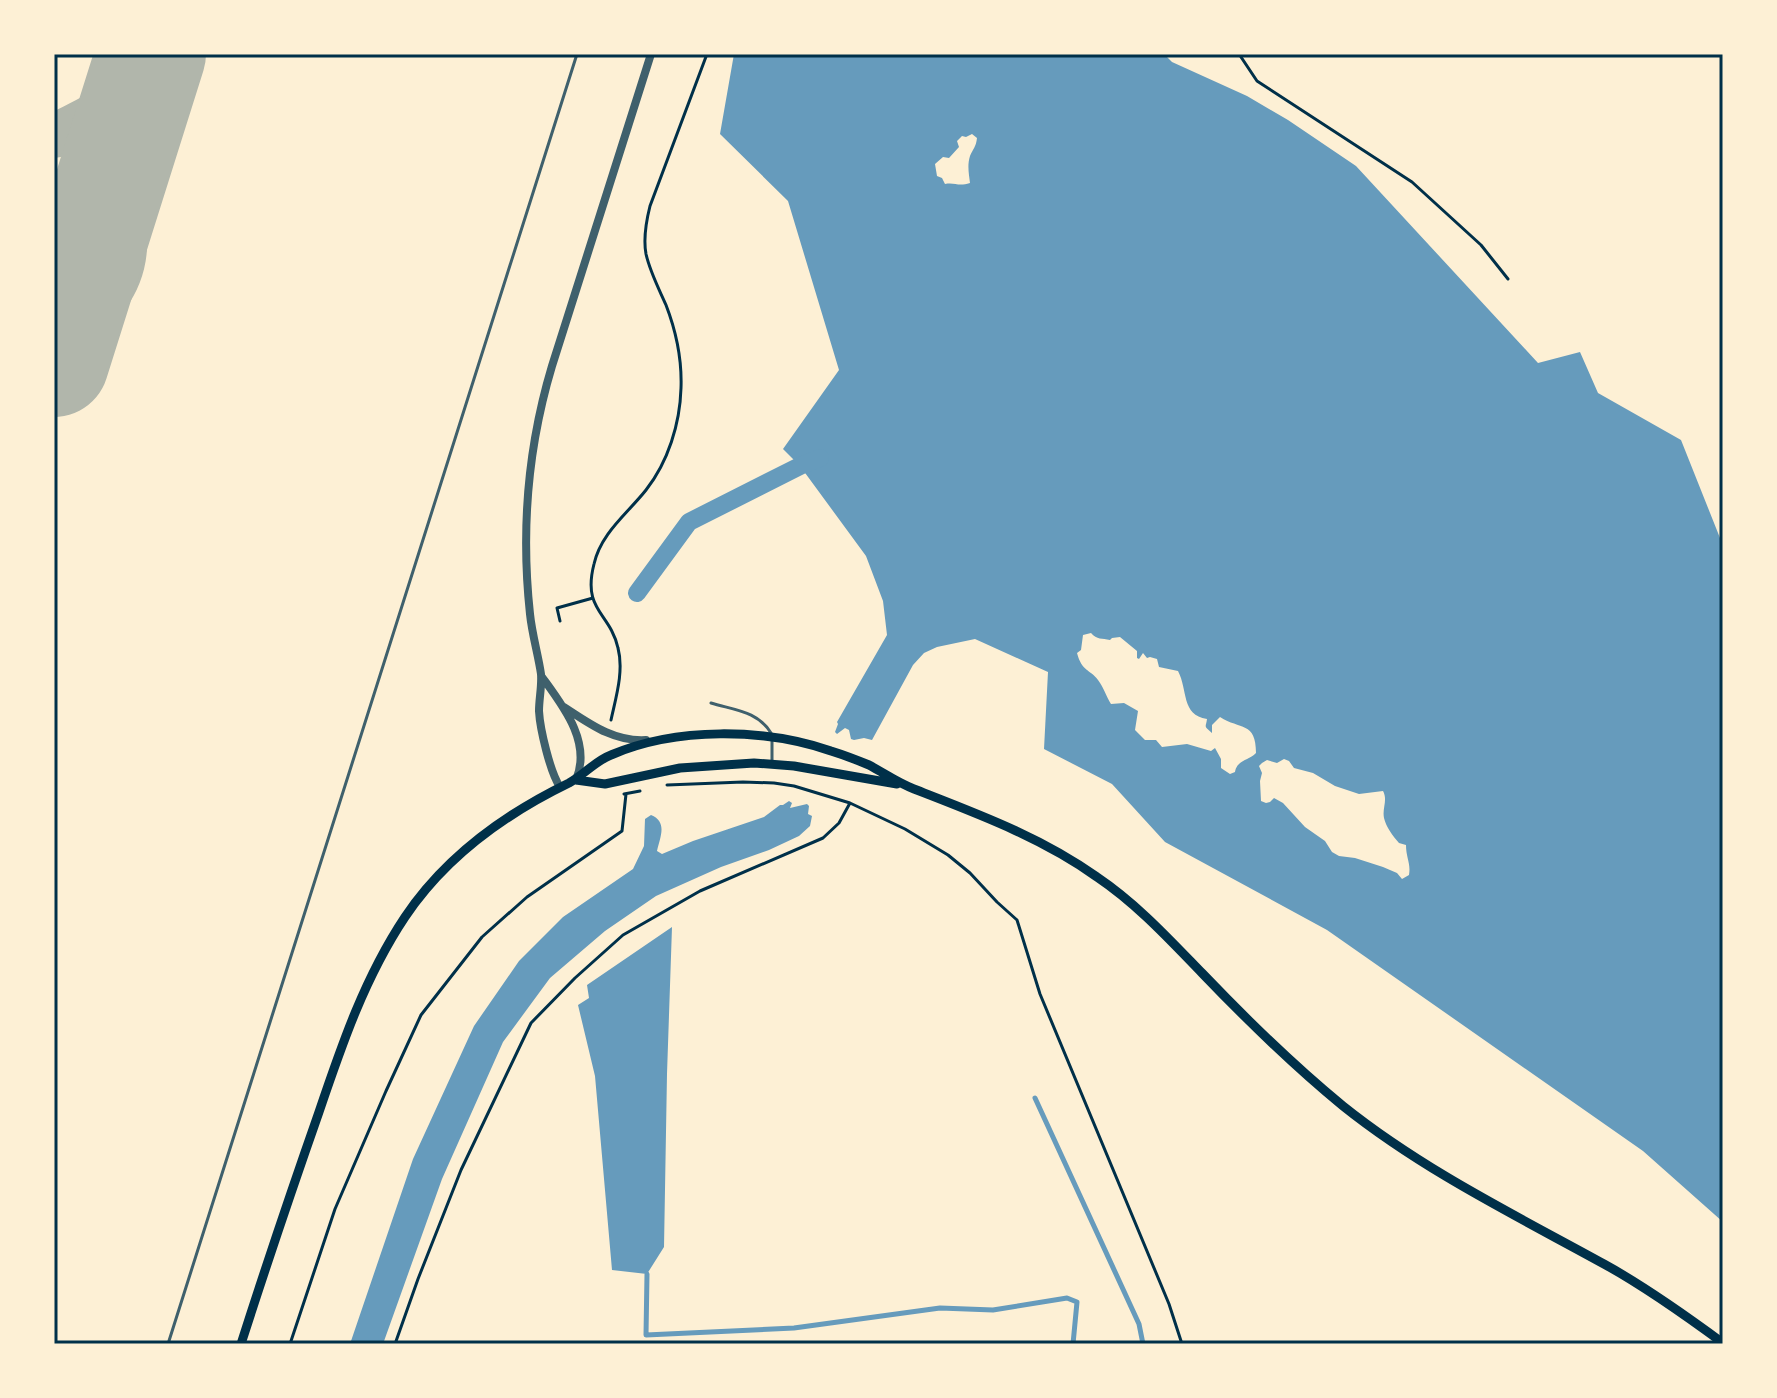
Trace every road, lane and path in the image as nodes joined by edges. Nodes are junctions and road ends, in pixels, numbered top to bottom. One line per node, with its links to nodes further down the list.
1 (577, 54): 24 (lane)
2 (651, 54): 8 (street)
3 (707, 54): 6 (path)
4 (1239, 54): 5 (path)
5 (1508, 279)
6 (593, 598): 7 (path); 11 (path)
7 (560, 621)
8 (541, 677): 10 (street); 18 (street)
9 (711, 703): 12 (lane)
10 (564, 707): 11 (street); 15 (street)
11 (605, 733): 13 (street)
12 (772, 738): 13 (main road); 14 (lane); 17 (main road)
13 (655, 740): 15 (main road)
14 (772, 765): 15 (main road); 17 (main road)
15 (576, 780): 18 (main road)
16 (662, 786): 22 (path)
17 (905, 786): 23 (main road)
18 (560, 787): 25 (main road)
19 (618, 789): 21 (path)
20 (650, 789): 21 (path)
21 (626, 794): 26 (path)
22 (850, 803): 27 (path); 28 (path)
23 (1723, 1343)
24 (168, 1344)
25 (241, 1344)
26 (290, 1344)
27 (395, 1344)
28 (1182, 1344)

